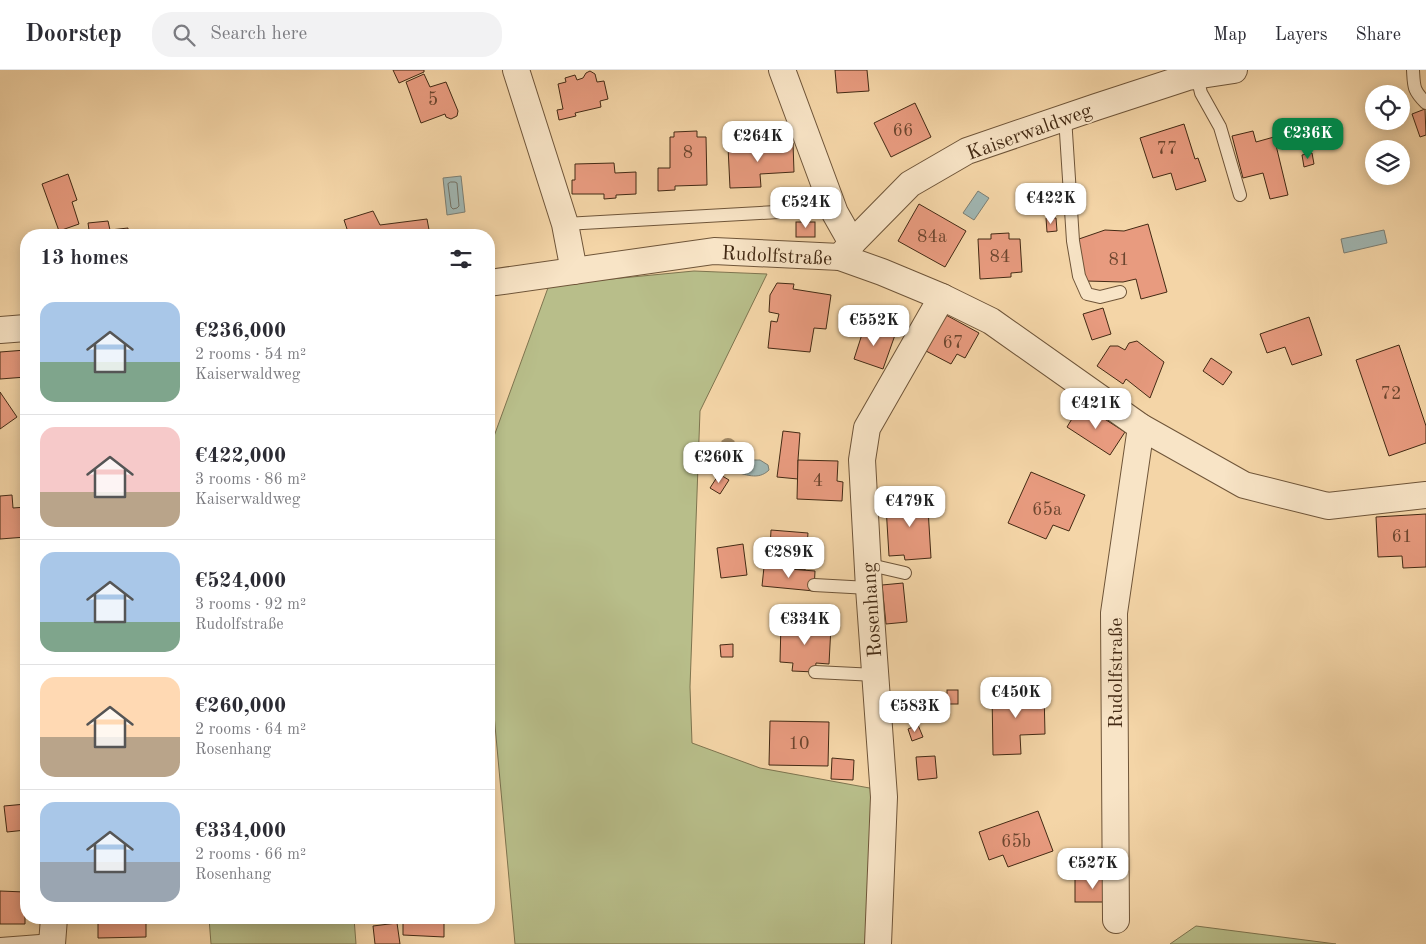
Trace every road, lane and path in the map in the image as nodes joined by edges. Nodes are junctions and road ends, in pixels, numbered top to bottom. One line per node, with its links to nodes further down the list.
1 (516, 70): 10 (street)
2 (782, 70): 9 (street)
3 (1234, 70): 5 (street, Kaiserwaldweg)
4 (1413, 70): 6 (lane)
5 (1197, 76): 7 (street, Kaiserwaldweg); 8 (lane)
6 (1426, 103)
7 (1064, 117): 11 (street, Kaiserwaldweg); 14 (lane)
8 (1240, 195)
9 (835, 213): 10 (lane); 11 (street)
10 (565, 224): 12 (street)
11 (846, 250): 12 (street, Rudolfstraße); 15 (street, Rudolfstraße)
12 (574, 271): 13 (street, Rudolfstraße)
13 (495, 282)
14 (1120, 292)
15 (942, 297): 18 (street, Rudolfstraße); 21 (street, Rosenhang)
16 (20, 328): 17 (street)
17 (0, 330)
18 (1141, 427): 19 (street, Rudolfstraße); 25 (street, Rudolfstraße)
19 (1426, 495)
20 (905, 574): 21 (lane)
21 (869, 577): 22 (lane); 24 (street, Rosenhang)
22 (814, 585)
23 (816, 672): 24 (lane)
24 (876, 675): 28 (street, Rosenhang)
25 (1116, 920)
26 (53, 934): 27 (lane)
27 (0, 944)
28 (878, 944)

